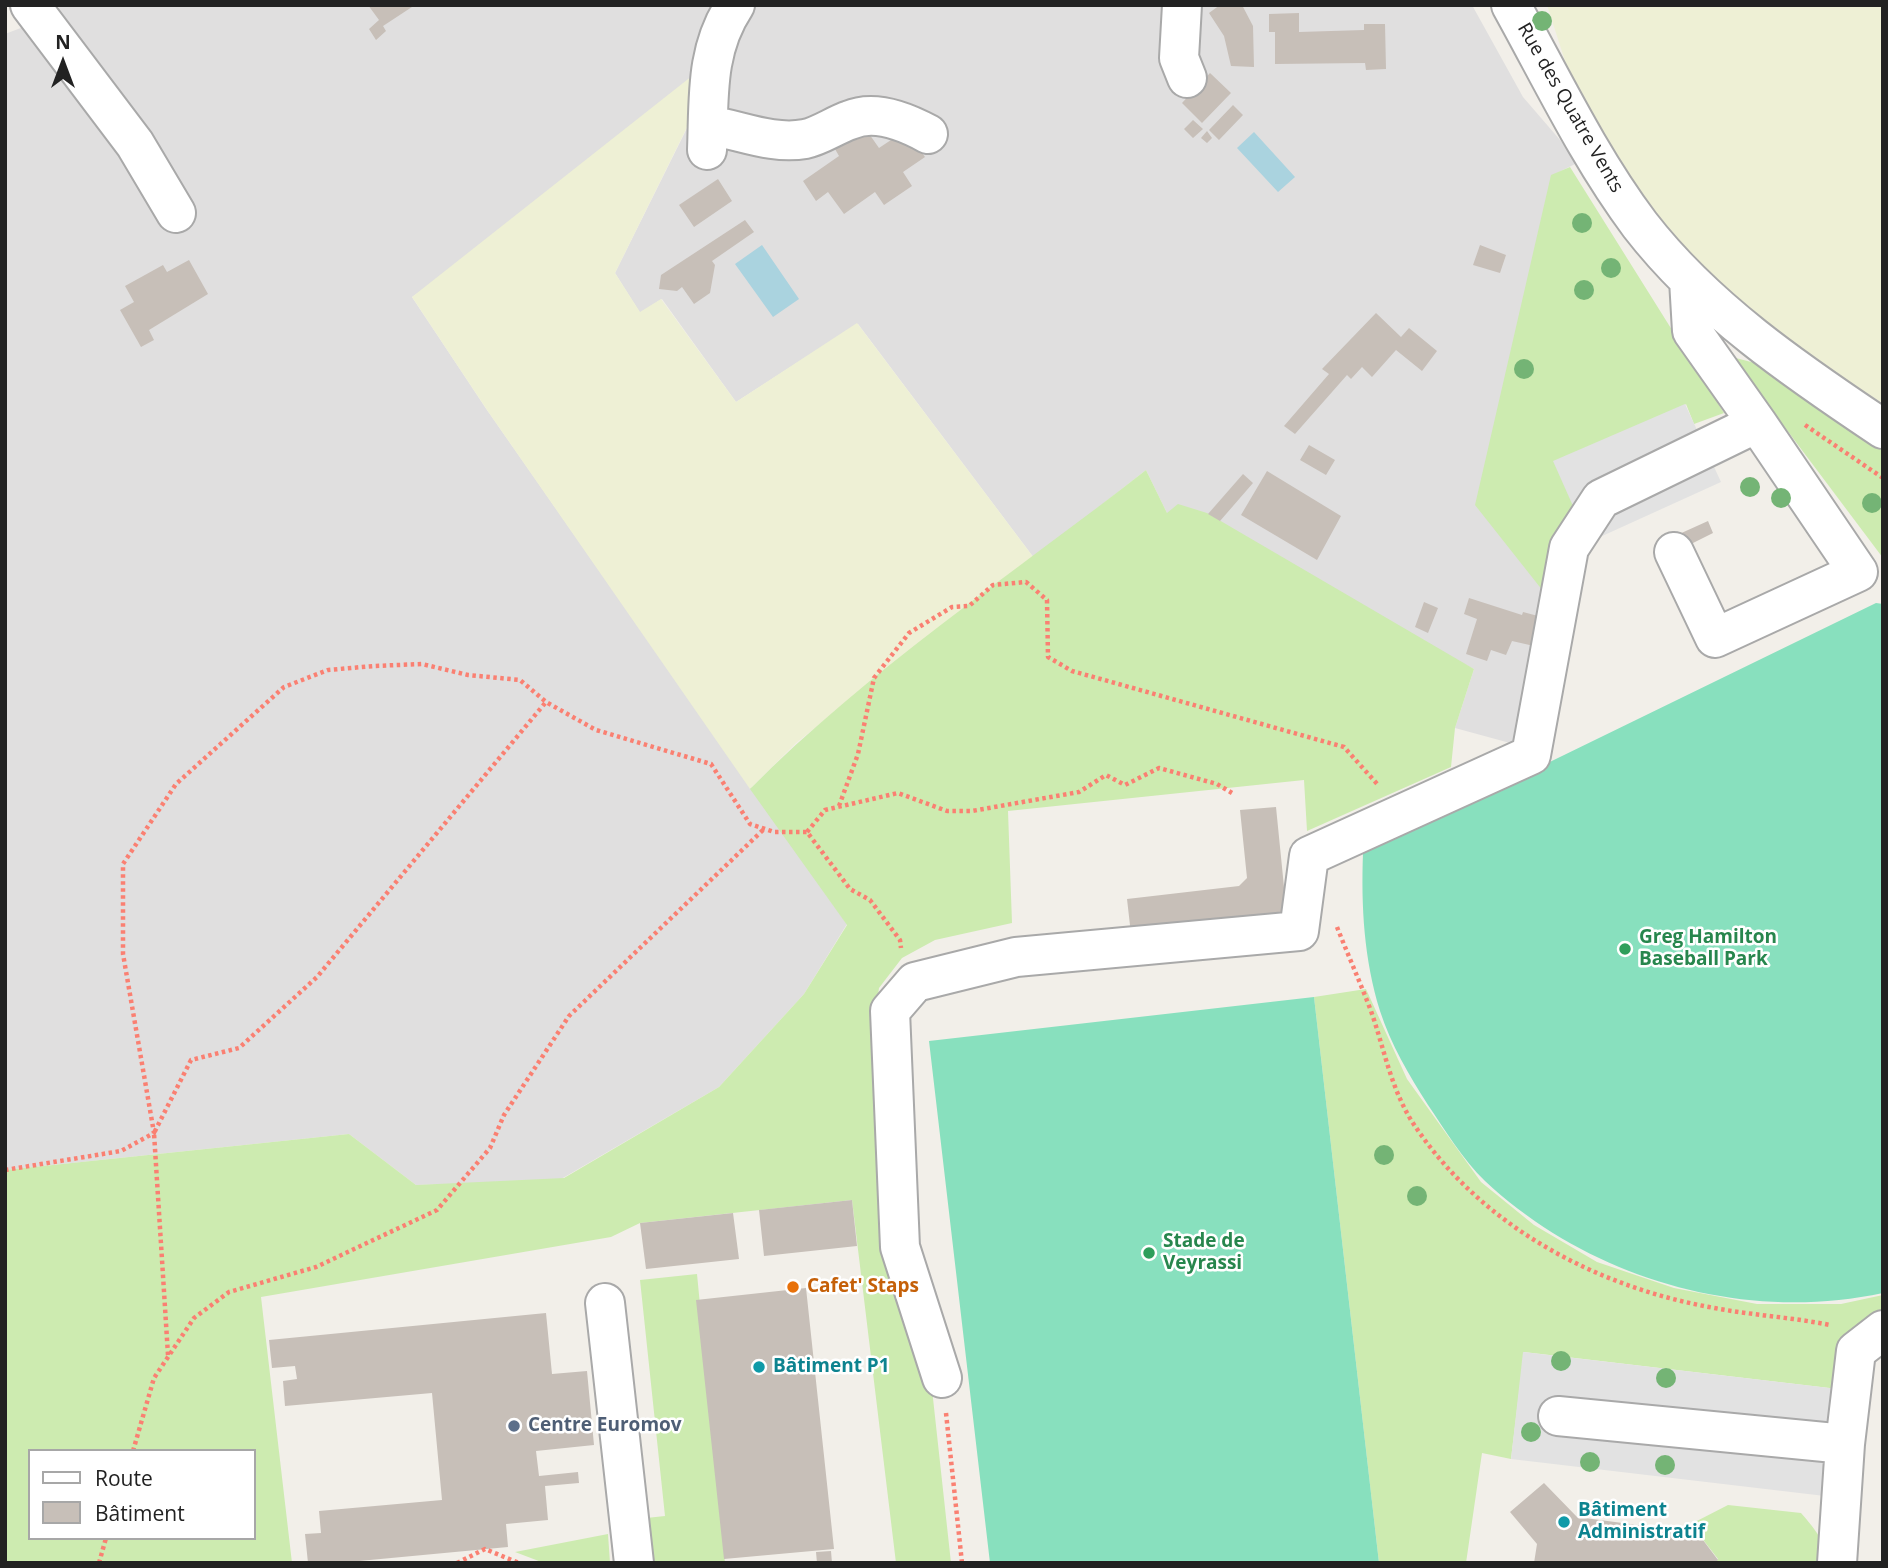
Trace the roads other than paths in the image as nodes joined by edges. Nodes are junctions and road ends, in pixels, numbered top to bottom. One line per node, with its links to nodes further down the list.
1 (30, 5): 7 (street)
2 (735, 5): 6 (street)
3 (1182, 5): 5 (street)
4 (1511, 5): 8 (street, Rue des Quatre Vents)
5 (1187, 78)
6 (928, 134)
7 (176, 213)
8 (1689, 281): 9 (street); 10 (street, Rue des Quatre Vents)
9 (1758, 422): 11 (street); 14 (street)
10 (1883, 429)
11 (1674, 552)
12 (605, 1303): 17 (street)
13 (1883, 1330): 16 (street)
14 (942, 1378)
15 (1558, 1416): 16 (street)
16 (1845, 1444): 18 (street)
17 (634, 1563)
18 (1837, 1563)

